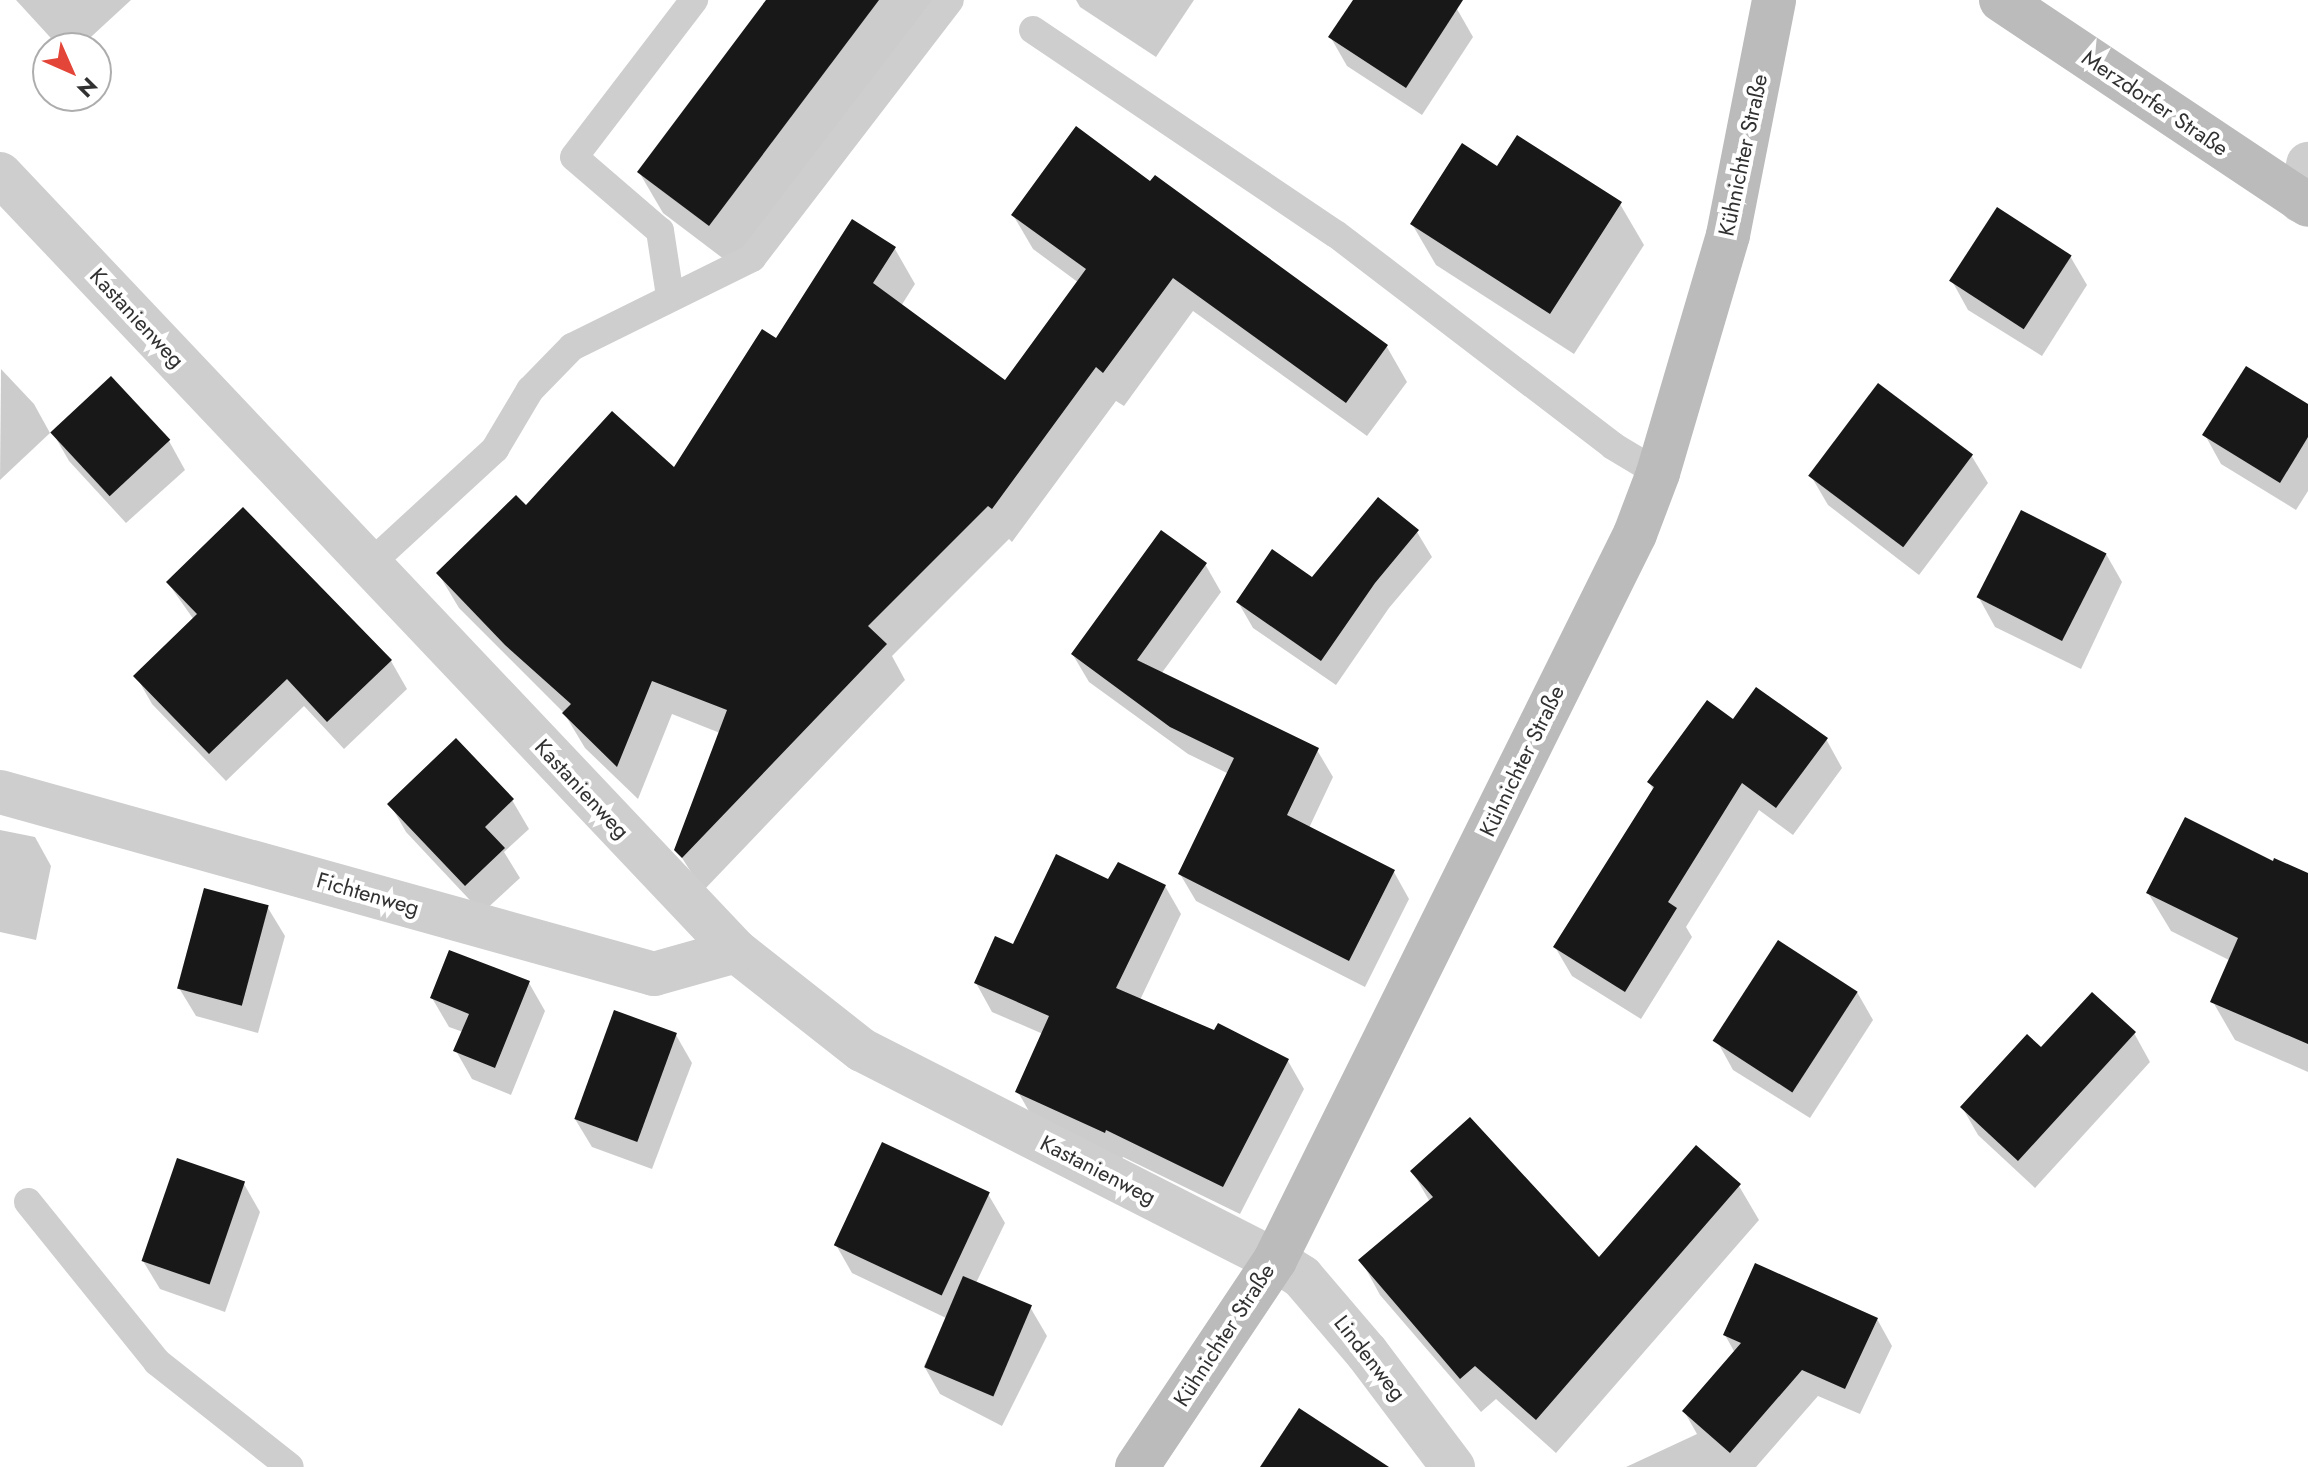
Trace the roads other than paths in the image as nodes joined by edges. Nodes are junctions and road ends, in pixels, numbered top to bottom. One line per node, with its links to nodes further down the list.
1 (694, 0): 8 (lane)
2 (950, 0): 8 (lane)
3 (1774, 0): 9 (street, Kühnichter Straße)
4 (2001, 0): 7 (street, Merzdorfer Straße)
5 (1033, 30): 9 (lane)
6 (0, 174): 10 (street, Kastanienweg)
7 (2306, 190)
8 (670, 296): 10 (lane)
9 (1658, 473): 14 (street, Kühnichter Straße)
10 (370, 564): 12 (street, Kastanienweg)
11 (0, 792): 12 (street, Fichtenweg)
12 (736, 951): 14 (street, Kastanienweg)
13 (28, 1202): 15 (lane)
14 (1275, 1260): 16 (street, Kühnichter Straße); 17 (street, Lindenweg)
15 (290, 1467)
16 (1137, 1467)
17 (1453, 1467)

